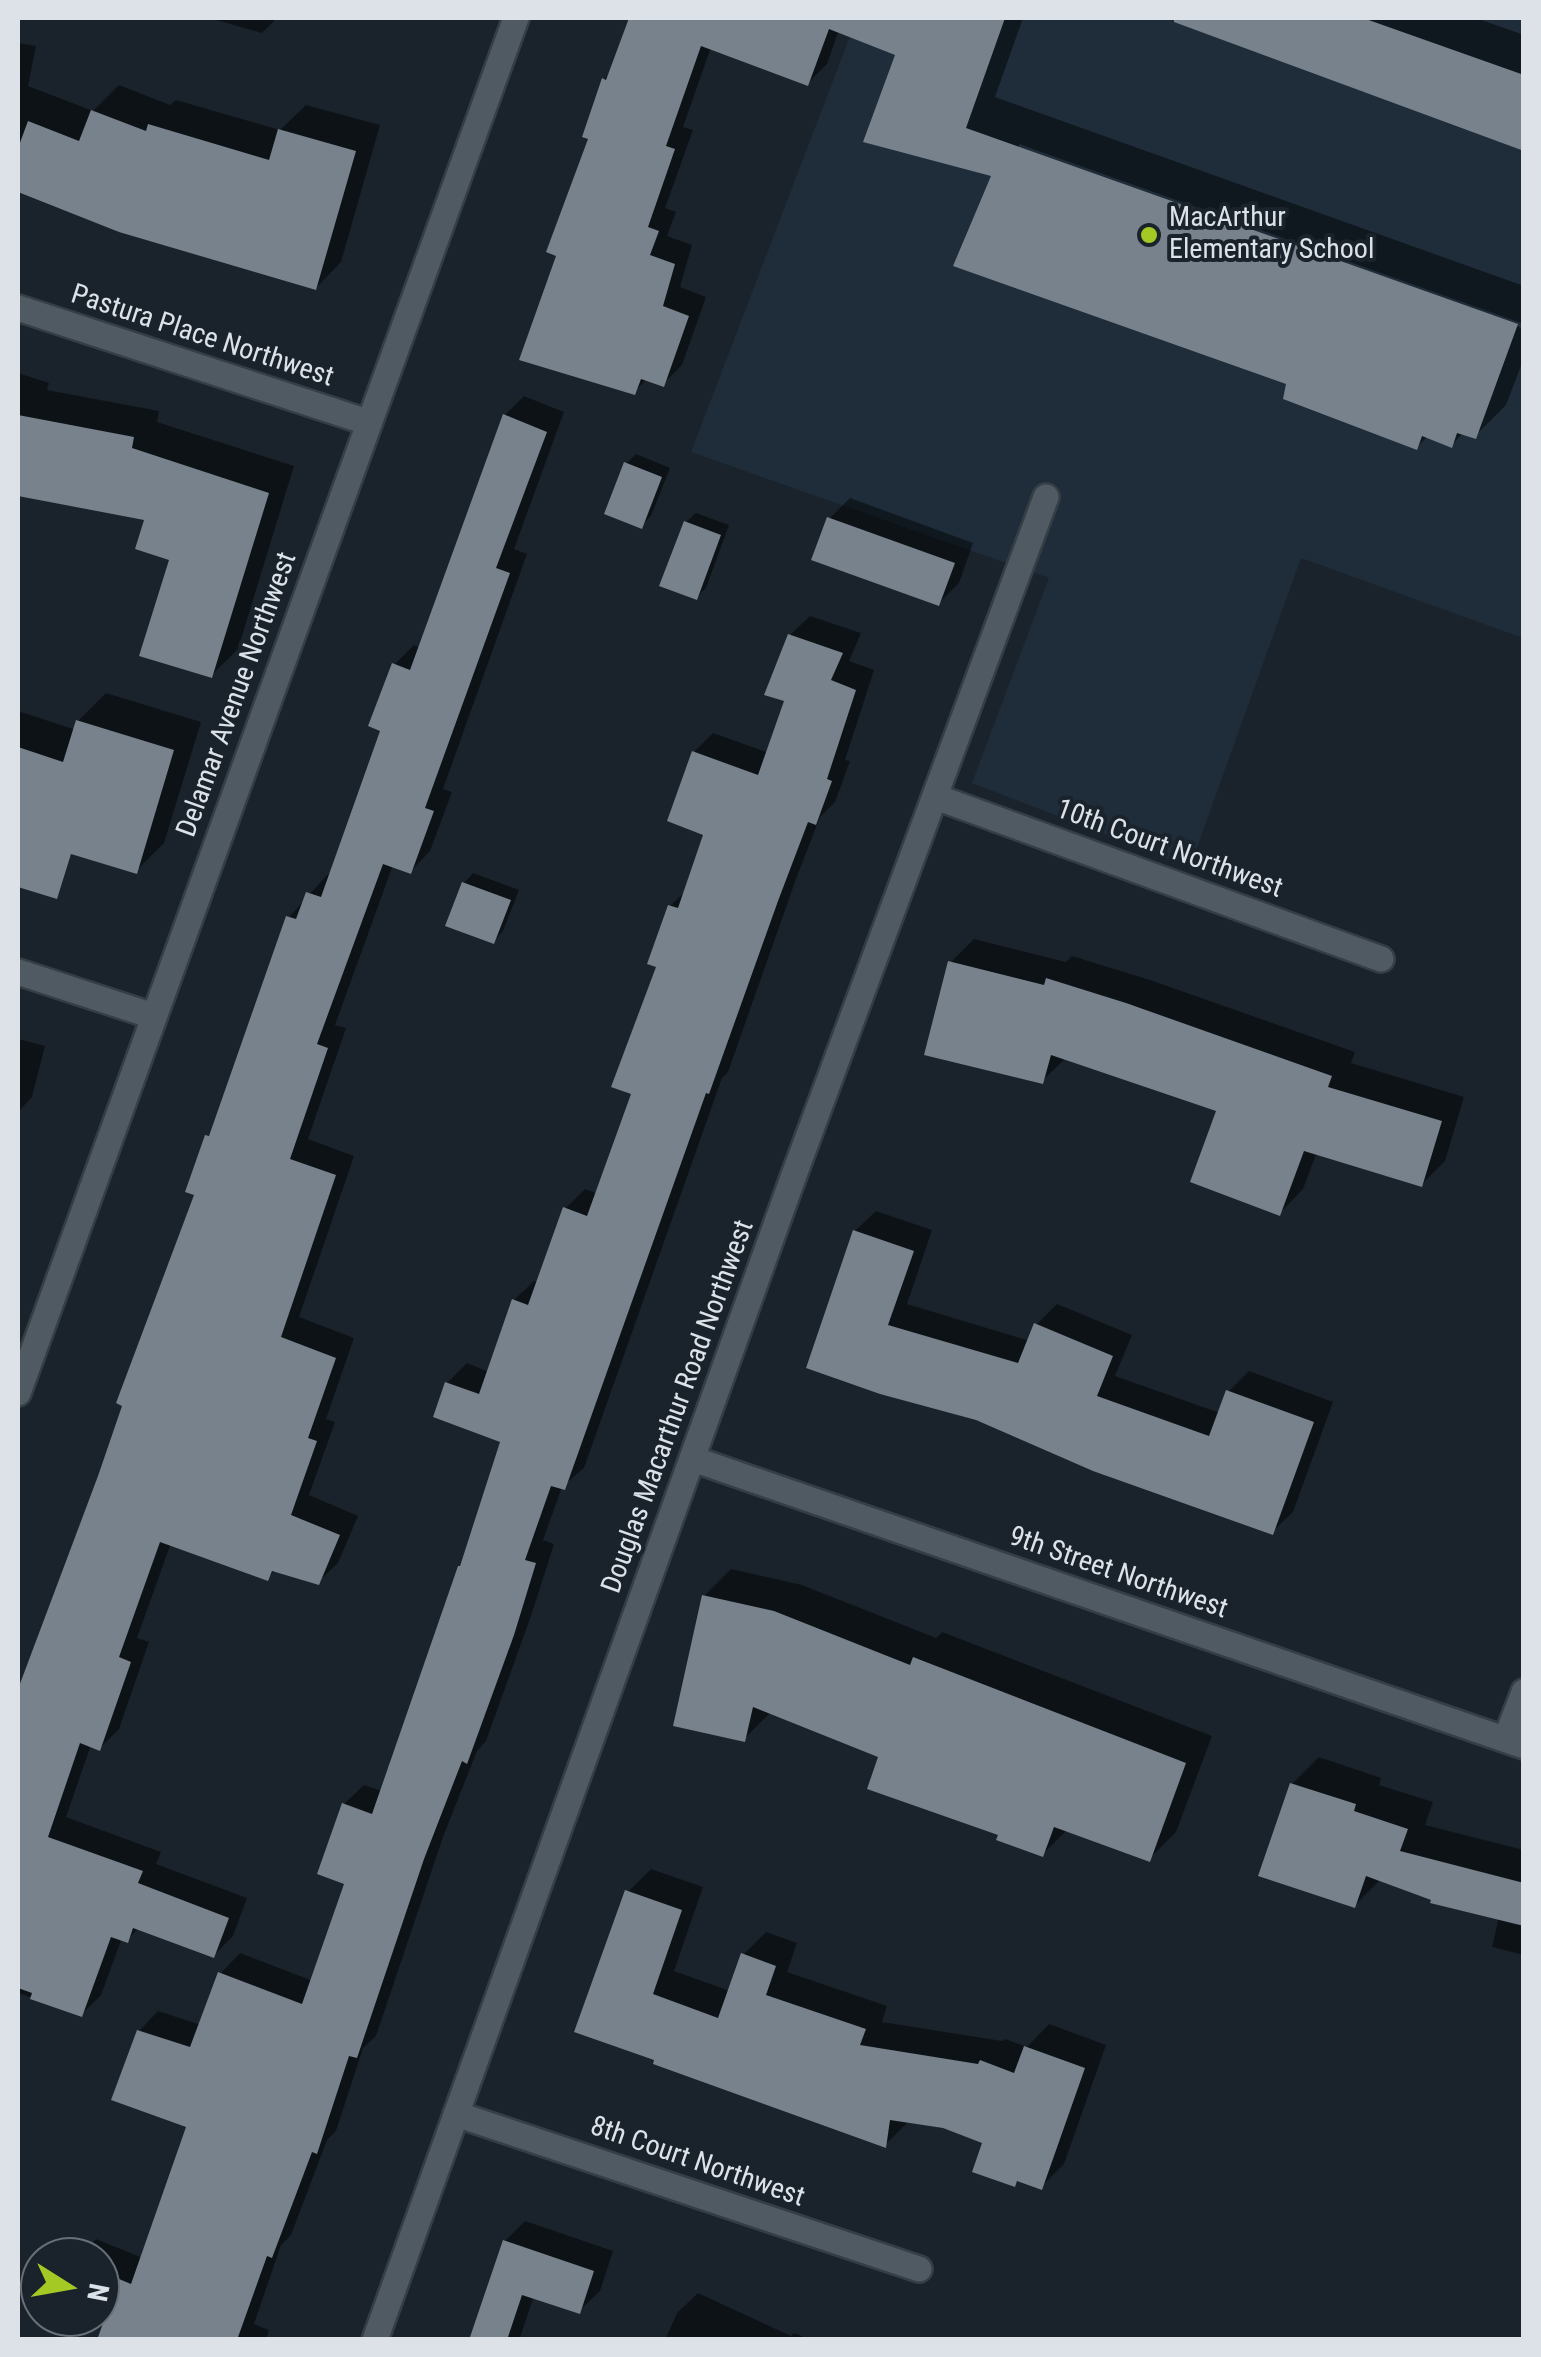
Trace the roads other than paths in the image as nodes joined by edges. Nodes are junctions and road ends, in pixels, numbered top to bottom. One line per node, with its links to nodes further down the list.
1 (516, 18): 3 (street, Delamar Avenue Northwest)
2 (18, 308): 3 (street, Pastura Place Northwest)
3 (368, 422): 8 (street, Delamar Avenue Northwest)
4 (1046, 497): 5 (street, Douglas Macarthur Road Northwest)
5 (936, 797): 6 (street, 10th Court Northwest); 10 (street, Douglas Macarthur Road Northwest)
6 (1381, 958)
7 (18, 972): 8 (street)
8 (152, 1016): 9 (street, Delamar Avenue Northwest)
9 (18, 1392)
10 (693, 1459): 12 (street, 9th Street Northwest); 13 (street, Douglas Macarthur Road Northwest)
11 (1524, 1692): 12 (street)
12 (1515, 1742)
13 (456, 2114): 14 (street, 8th Court Northwest); 15 (street, Douglas Macarthur Road Northwest)
14 (919, 2269)
15 (374, 2340)

